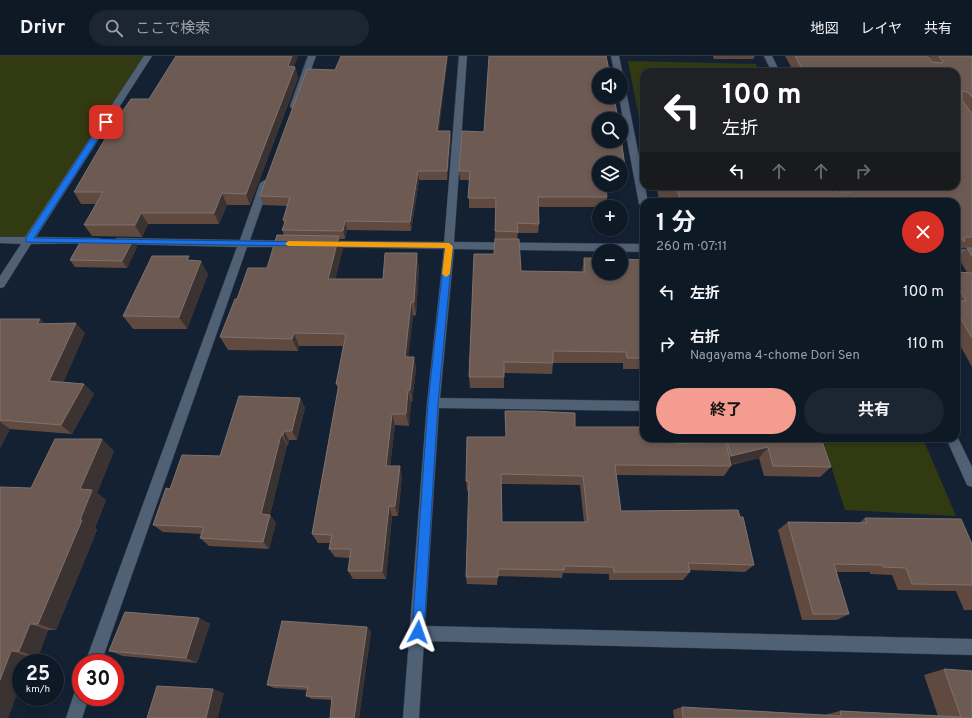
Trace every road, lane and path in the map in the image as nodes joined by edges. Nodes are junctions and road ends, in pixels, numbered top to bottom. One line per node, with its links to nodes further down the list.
1 (148, 56): 13 (street)
2 (312, 56): 9 (street)
3 (464, 56): 17 (street)
4 (615, 56): 6 (street)
5 (768, 56): 7 (street)
6 (618, 68)
7 (774, 68)
8 (625, 104): 11 (street)
9 (289, 118)
10 (270, 169): 14 (street)
11 (640, 183)
12 (0, 240): 13 (street)
13 (29, 240): 14 (street); 21 (street)
14 (243, 243): 15 (street); 28 (street)
15 (299, 244)
16 (314, 244): 17 (street)
17 (449, 246): 18 (street); 22 (street)
18 (640, 248)
19 (960, 253): 20 (street)
20 (972, 253)
21 (0, 284)
22 (433, 403): 23 (street); 26 (street)
23 (640, 406)
24 (954, 442): 25 (street)
25 (972, 481)
26 (418, 632): 27 (street); 31 (street)
27 (972, 647)
28 (96, 654)
29 (78, 706): 30 (street)
30 (74, 718)
31 (411, 718)

